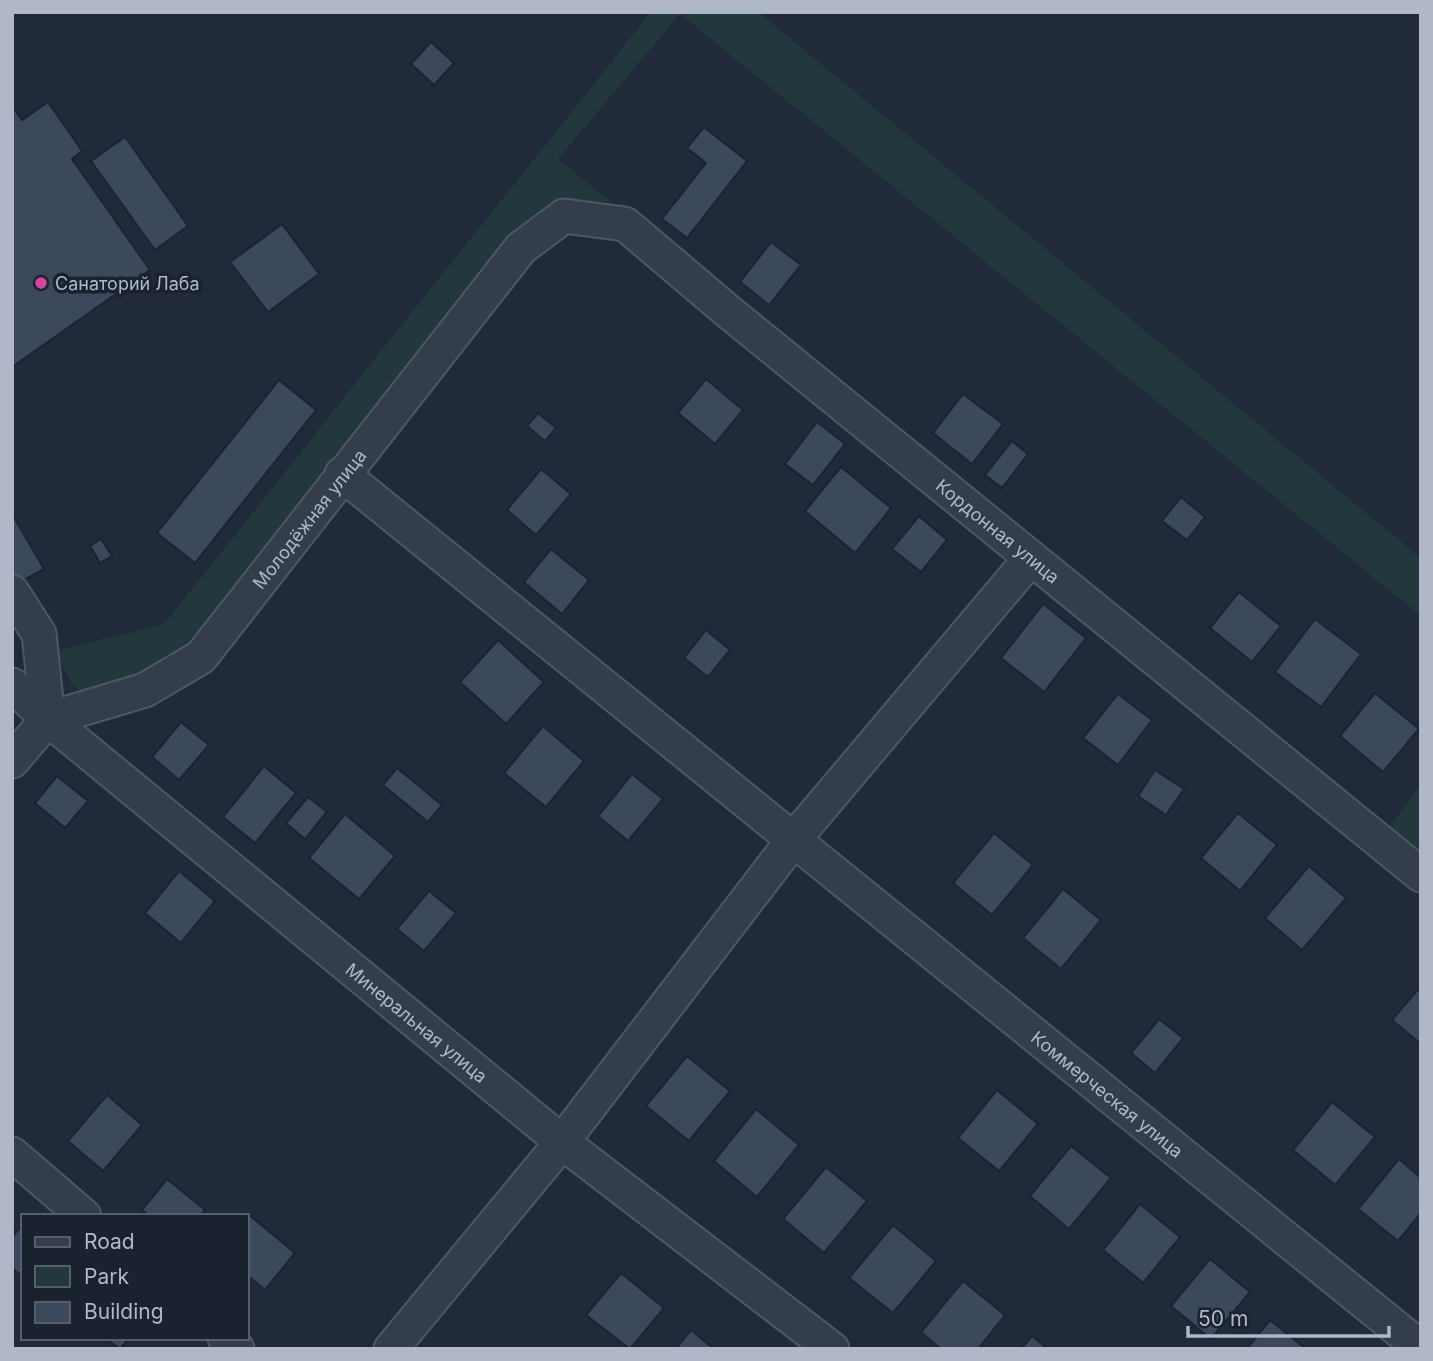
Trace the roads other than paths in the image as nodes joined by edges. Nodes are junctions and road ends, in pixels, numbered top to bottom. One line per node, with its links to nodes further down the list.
1 (564, 216): 2 (street, Молодёжная улица); 3 (street, Кордонная улица)
2 (342, 474): 6 (street, Молодёжная улица); 8 (street, Коммерческая улица)
3 (1031, 558): 8 (street); 9 (street, Кордонная улица)
4 (12, 592): 6 (street)
5 (12, 685): 6 (street, Минеральная улица)
6 (48, 719): 7 (street); 10 (street, Минеральная улица)
7 (12, 761)
8 (794, 839): 10 (street); 13 (street, Коммерческая улица)
9 (1421, 875)
10 (562, 1142): 14 (street); 15 (street, Минеральная улица)
11 (12, 1154): 12 (street)
12 (82, 1214)
13 (1421, 1348)
14 (391, 1349)
15 (832, 1349)

